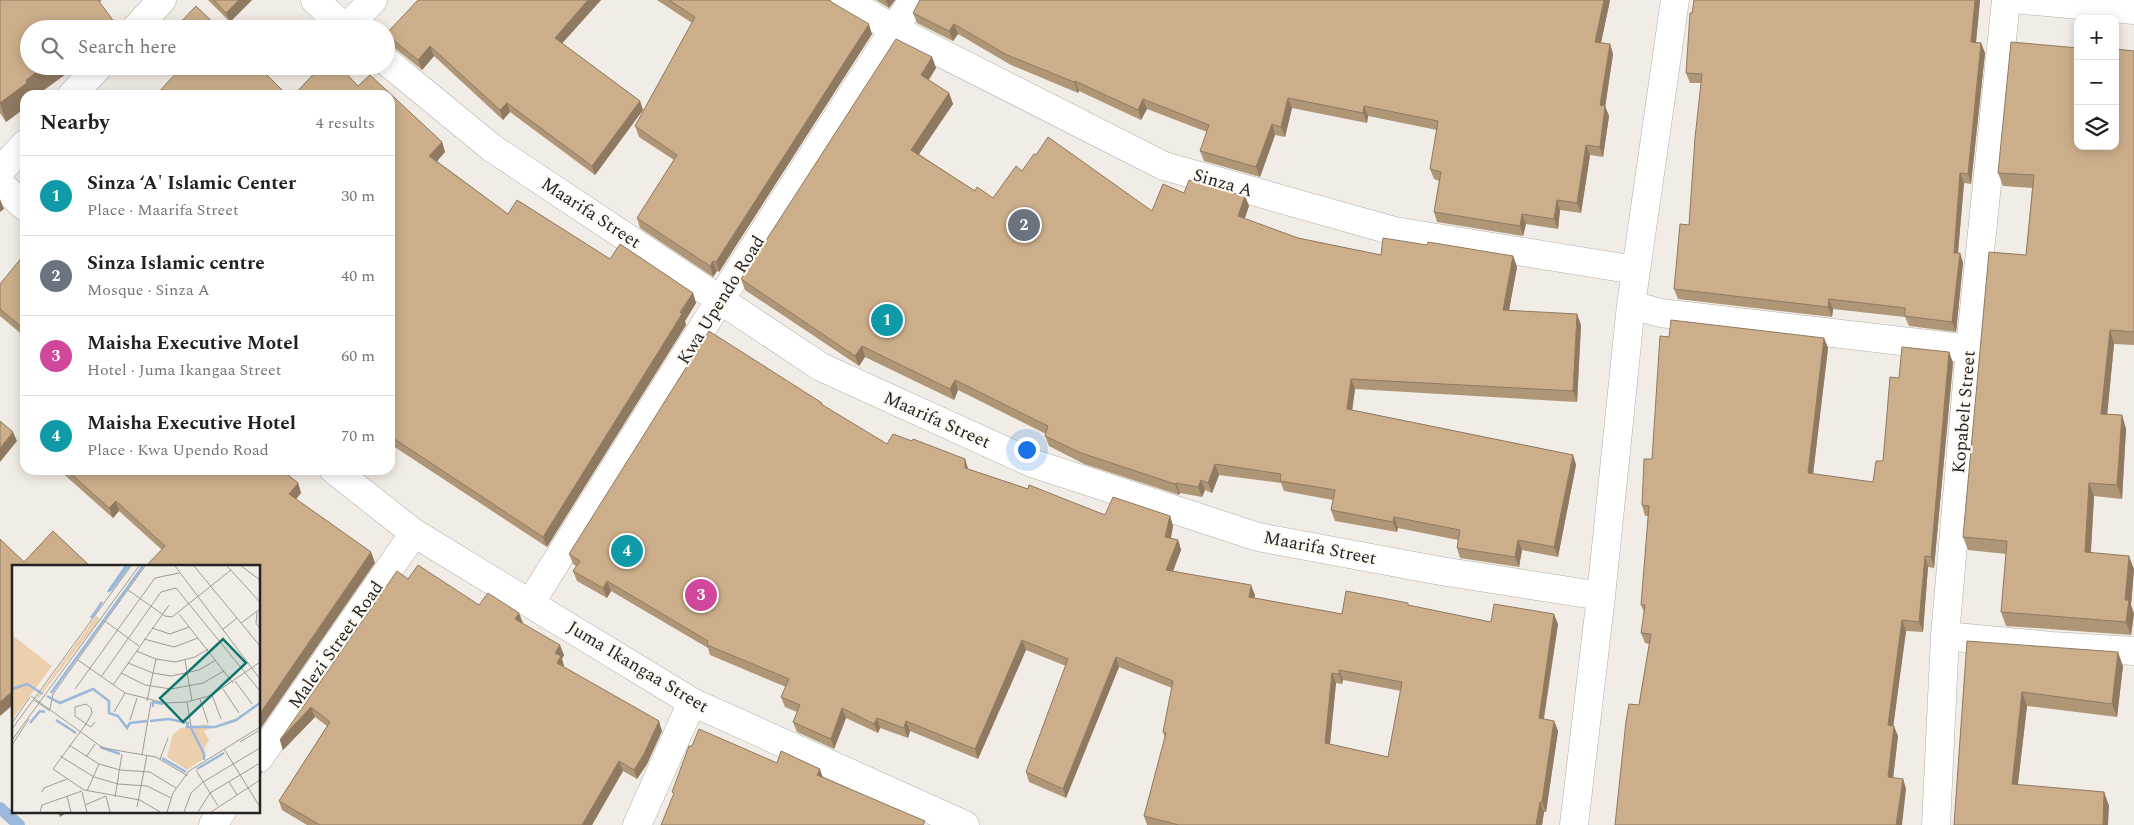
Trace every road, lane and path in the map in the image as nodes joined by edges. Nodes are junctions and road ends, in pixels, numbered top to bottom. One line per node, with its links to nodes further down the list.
1 (162, 0): 10 (street)
2 (315, 0): 11 (street)
3 (373, 0): 12 (street)
4 (845, 0): 13 (street, Sinza A)
5 (913, 0): 13 (street, Kwa Upendo Road)
6 (1675, 0): 21 (street)
7 (2006, 0): 24 (street, Kopabelt Street)
8 (2023, 0): 9 (street)
9 (2134, 10)
10 (143, 20)
11 (337, 20)
12 (354, 20)
13 (894, 30): 21 (street, Sinza A); 22 (street, Kwa Upendo Road)
14 (395, 68): 22 (street, Maarifa Street)
15 (91, 75): 16 (street)
16 (77, 90)
17 (20, 149): 18 (street)
18 (0, 171)
19 (0, 184): 20 (street)
20 (20, 202)
21 (1635, 270): 23 (street)
22 (720, 300): 27 (street, Maarifa Street); 28 (street, Kwa Upendo Road)
23 (1630, 306): 24 (street); 27 (street)
24 (1970, 349): 29 (street, Kopabelt Street)
25 (340, 475): 26 (street, Juma Ikangaa Street)
26 (414, 533): 28 (street, Juma Ikangaa Street); 32 (street, Malezi Street Road)
27 (1601, 596): 37 (street)
28 (531, 602): 31 (street, Juma Ikangaa Street)
29 (1945, 636): 30 (street); 38 (street, Kopabelt Street)
30 (2134, 650)
31 (692, 702): 35 (street); 36 (street, Juma Ikangaa Street)
32 (260, 757)
33 (221, 812): 34 (street)
34 (213, 825)
35 (637, 825)
36 (964, 825)
37 (1574, 825)
38 (1936, 825)

